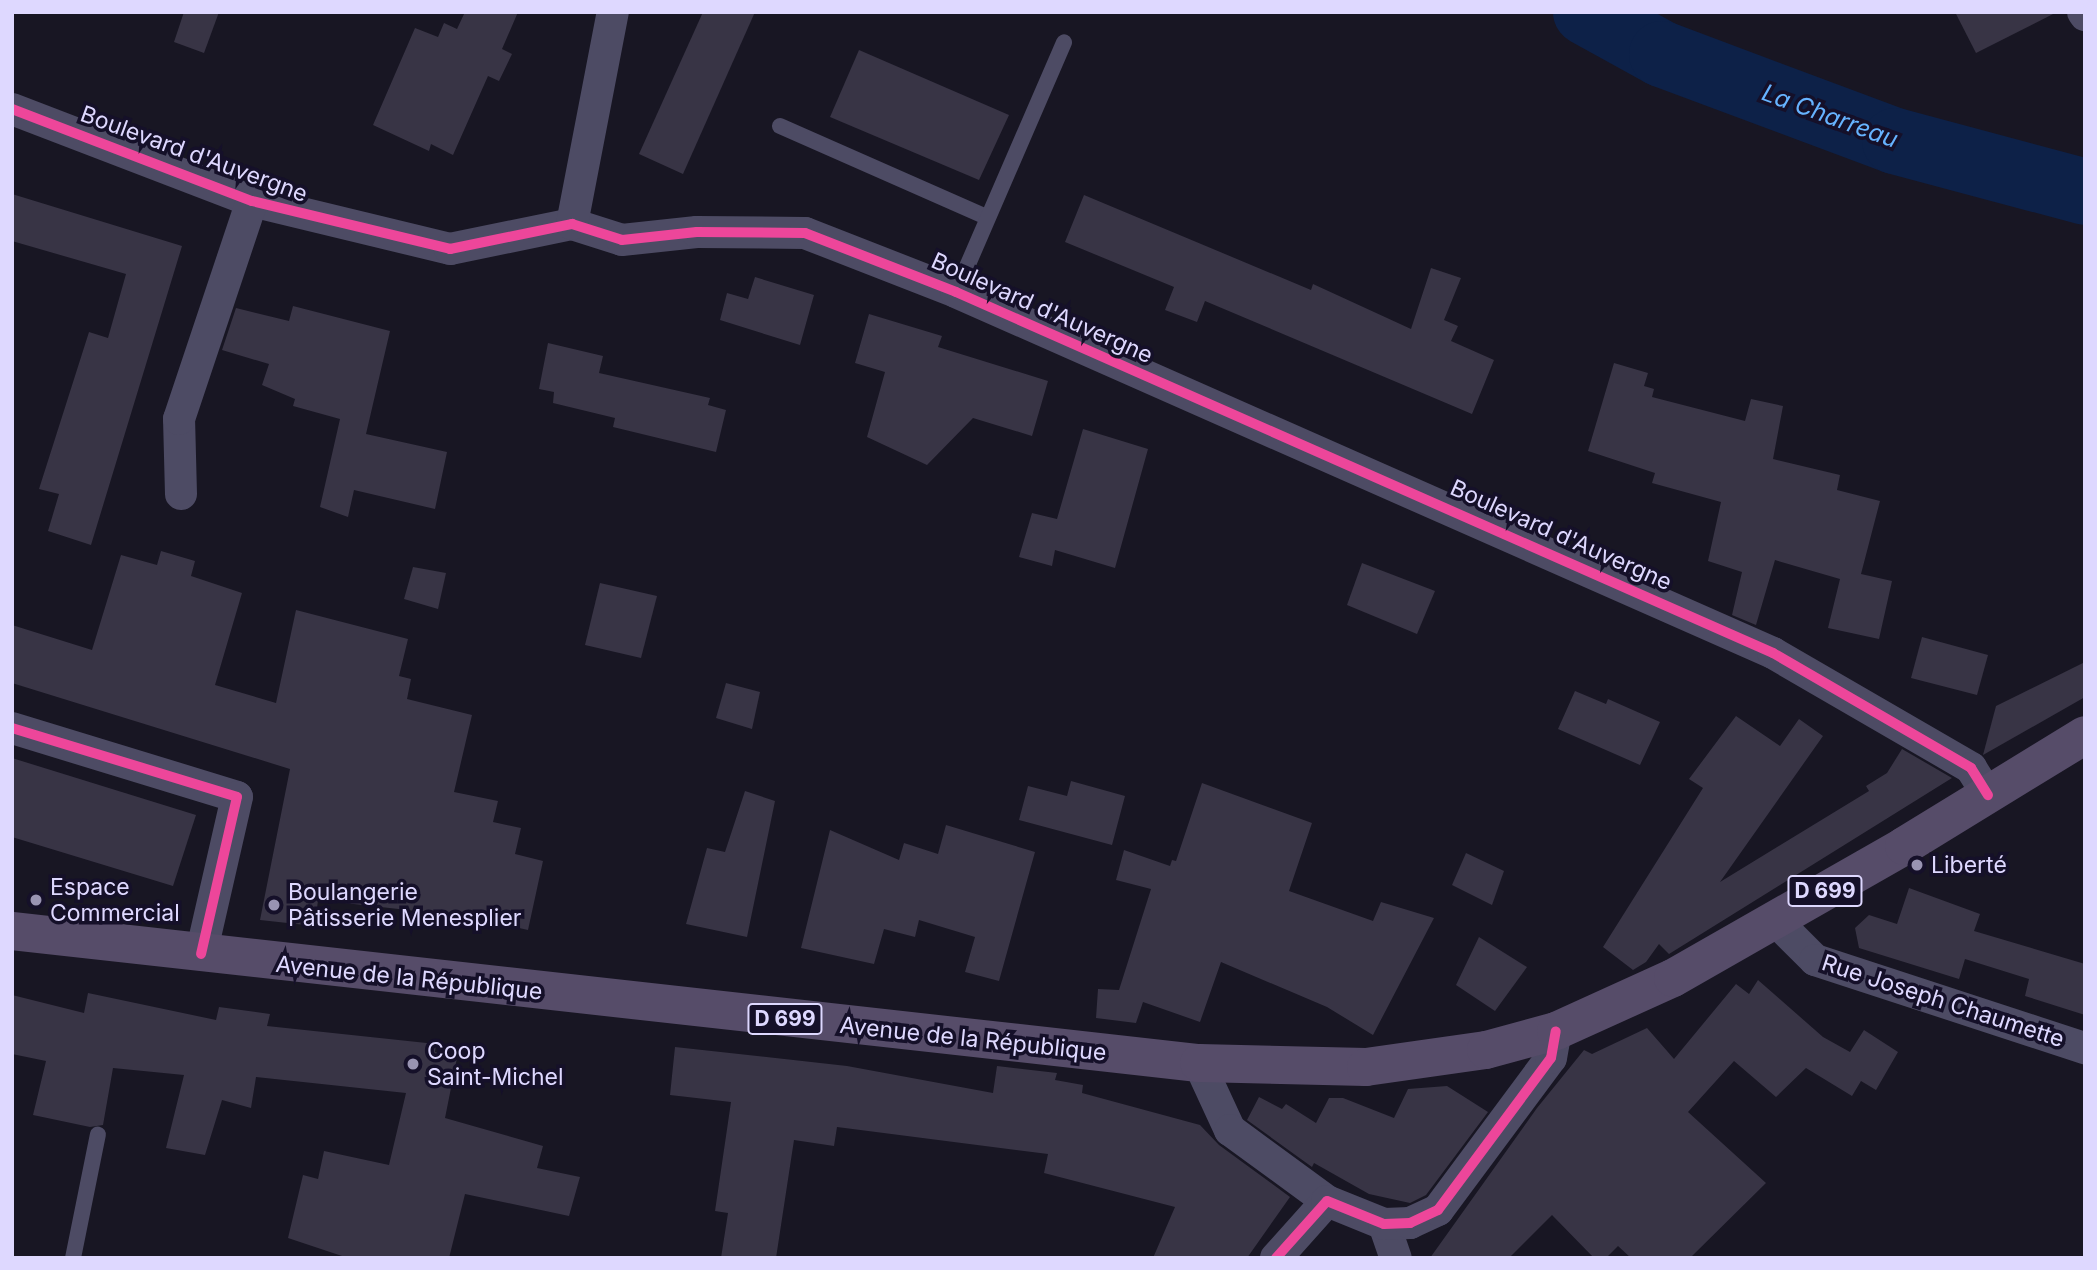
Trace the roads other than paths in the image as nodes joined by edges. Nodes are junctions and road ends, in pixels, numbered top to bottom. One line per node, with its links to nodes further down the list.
1 (613, 12): 7 (street)
2 (1064, 42): 6 (lane)
3 (12, 109): 5 (street, Boulevard d'Auvergne)
4 (780, 126): 6 (lane)
5 (252, 201): 7 (street, Boulevard d'Auvergne); 9 (street, Boulevard d'Auvergne)
6 (986, 217): 8 (lane)
7 (572, 224): 8 (street, Boulevard d'Auvergne)
8 (956, 292): 12 (street, Boulevard d'Auvergne)
9 (181, 494)
10 (12, 728): 15 (street)
11 (2085, 735): 12 (main road, D 699)
12 (1988, 795): 13 (main road, D 699)
13 (1774, 919): 16 (main road, D 699); 17 (street, Rue Joseph Chaumette)
14 (12, 931): 15 (main road, Avenue de la République / D 699)
15 (201, 954): 18 (main road, Avenue de la République / D 699)
16 (1556, 1031): 18 (main road, Avenue de la République / D 699); 21 (street)
17 (2085, 1048)
18 (1199, 1063): 20 (street)
19 (98, 1134): 22 (lane)
20 (1327, 1201): 21 (street); 23 (street)
21 (1384, 1224): 24 (street)
22 (74, 1258)
23 (1276, 1258)
24 (1396, 1258)

